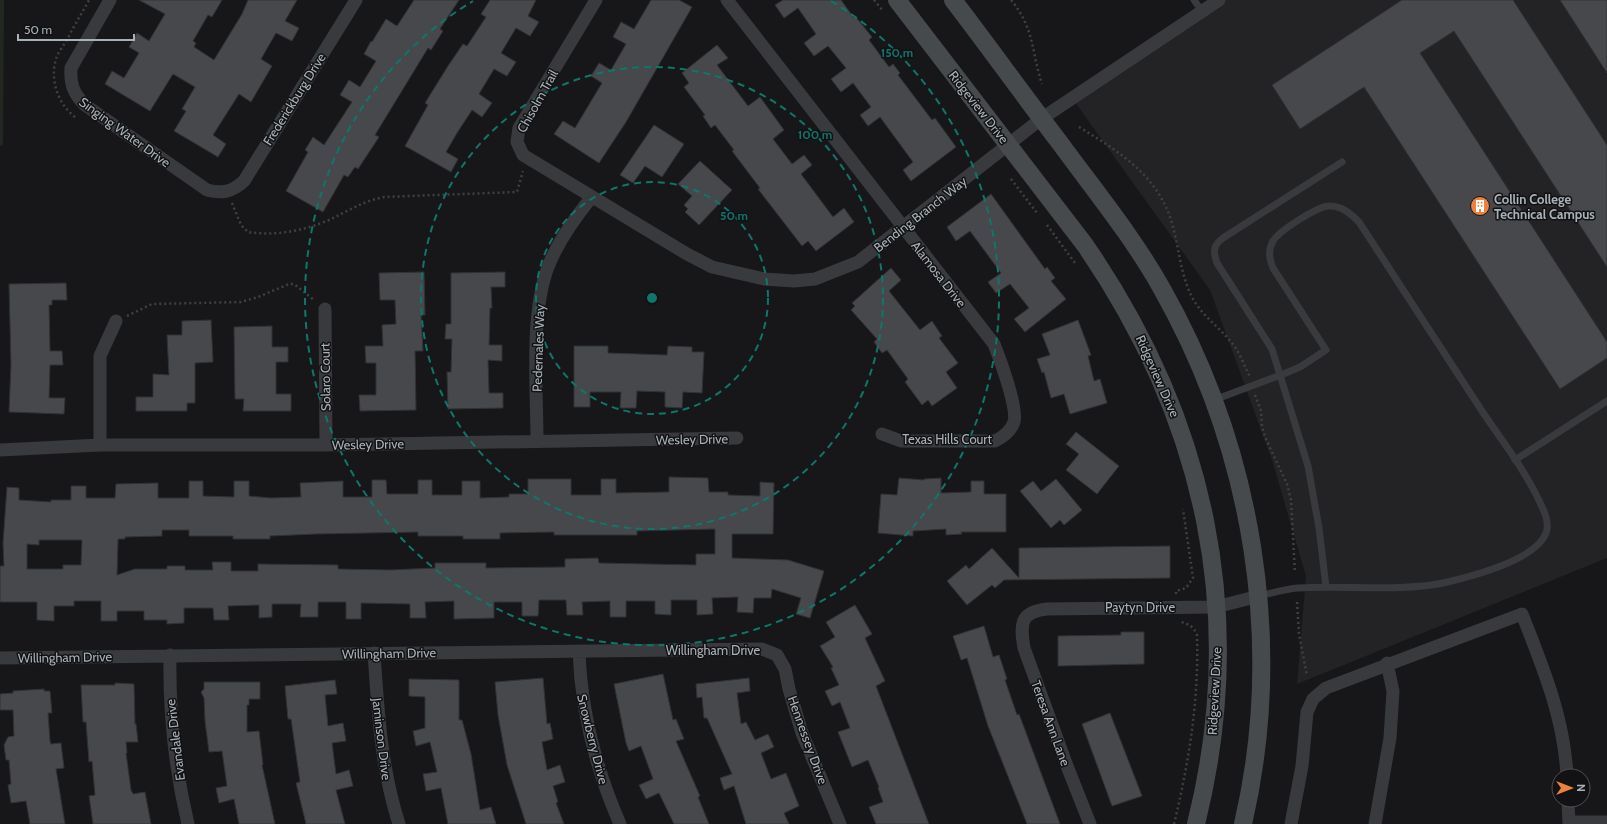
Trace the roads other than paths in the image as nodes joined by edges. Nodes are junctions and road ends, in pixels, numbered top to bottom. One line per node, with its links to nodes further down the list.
1 (110, 0): 13 (street, Singing Water Drive)
2 (356, 0): 13 (street, Frederickburg Drive)
3 (596, 0): 14 (street, Chisolm Trail)
4 (727, 0): 15 (street, Alamosa Drive)
5 (897, 0): 11 (main road, Ridgeview Drive)
6 (953, 0): 10 (main road)
7 (1194, 0): 9 (lane)
8 (1219, 0): 9 (street, Bending Branch Way)
9 (1202, 11): 10 (street, Bending Branch Way)
10 (1041, 119): 11 (street, Bending Branch Way); 19 (main road)
11 (1008, 145): 15 (street, Bending Branch Way); 31 (main road, Ridgeview Drive)
12 (1342, 162): 18 (lane)
13 (227, 192)
14 (592, 198): 15 (street, Bending Branch Way); 24 (street, Pedernales Way)
15 (902, 227): 21 (street, Alamosa Drive)
16 (324, 309): 26 (street, Solaro Court)
17 (116, 321): 25 (street)
18 (1281, 375): 19 (lane); 28 (lane); 29 (lane)
19 (1214, 400): 30 (main road)
20 (1607, 401): 28 (lane)
21 (1009, 430): 22 (street, Texas Hills Court)
22 (882, 434)
23 (737, 438): 24 (street, Wesley Drive)
24 (537, 441): 26 (street, Wesley Drive)
25 (100, 445): 26 (street, Wesley Drive); 27 (street, Wesley Drive)
26 (326, 445)
27 (0, 450)
28 (1515, 460): 29 (lane)
29 (1326, 587): 30 (lane)
30 (1259, 596): 31 (street, Paytyn Drive); 49 (main road)
31 (1216, 607): 32 (street, Paytyn Drive); 48 (main road, Ridgeview Drive)
32 (1024, 620): 47 (street, Teresa Ann Lane)
33 (579, 651): 34 (street, Willingham Drive); 36 (street, Willingham Drive); 45 (street, Snowberry Drive)
34 (374, 653): 35 (street, Willingham Drive); 44 (street, Jaminson Drive)
35 (170, 655): 37 (street, Willingham Drive); 43 (street, Evandale Drive)
36 (776, 655): 46 (street, Hennessey Drive)
37 (0, 658)
38 (1387, 663): 39 (street); 50 (street); 51 (street)
39 (1567, 768)
40 (1568, 808): 42 (street)
41 (1607, 822): 42 (street)
42 (1569, 823)
43 (188, 824)
44 (399, 824)
45 (620, 824)
46 (840, 824)
47 (1090, 824)
48 (1196, 824)
49 (1243, 824)
50 (1291, 824)
51 (1375, 824)

